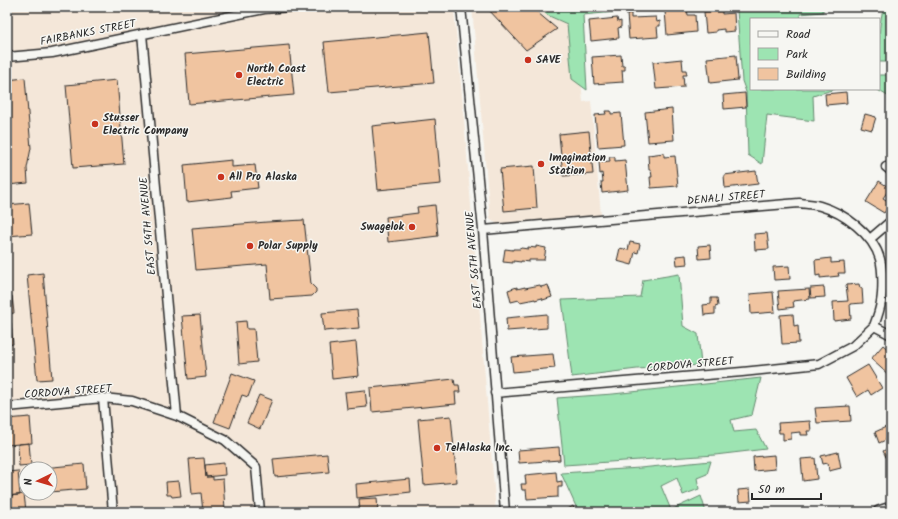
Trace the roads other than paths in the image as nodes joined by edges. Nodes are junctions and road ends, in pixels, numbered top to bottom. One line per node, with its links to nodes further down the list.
1 (290, 7): 3 (street, FAIRBANKS STREET)
2 (460, 7): 6 (street, EAST 56TH AVENUE)
3 (142, 34): 4 (street, FAIRBANKS STREET); 13 (street, EAST 54TH AVENUE)
4 (7, 57)
5 (891, 221): 7 (street)
6 (483, 230): 7 (street, DENALI STREET); 10 (street, EAST 56TH AVENUE)
7 (870, 239): 8 (street, DENALI STREET)
8 (874, 326): 9 (street); 10 (street, CORDOVA STREET)
9 (891, 335)
10 (495, 393): 17 (street, EAST 56TH AVENUE)
11 (103, 398): 12 (street, CORDOVA STREET); 13 (street, CORDOVA STREET); 15 (street)
12 (7, 407)
13 (177, 416): 16 (street, CORDOVA STREET)
14 (891, 508): 18 (street)
15 (113, 512)
16 (260, 512)
17 (505, 512)
18 (880, 512)

